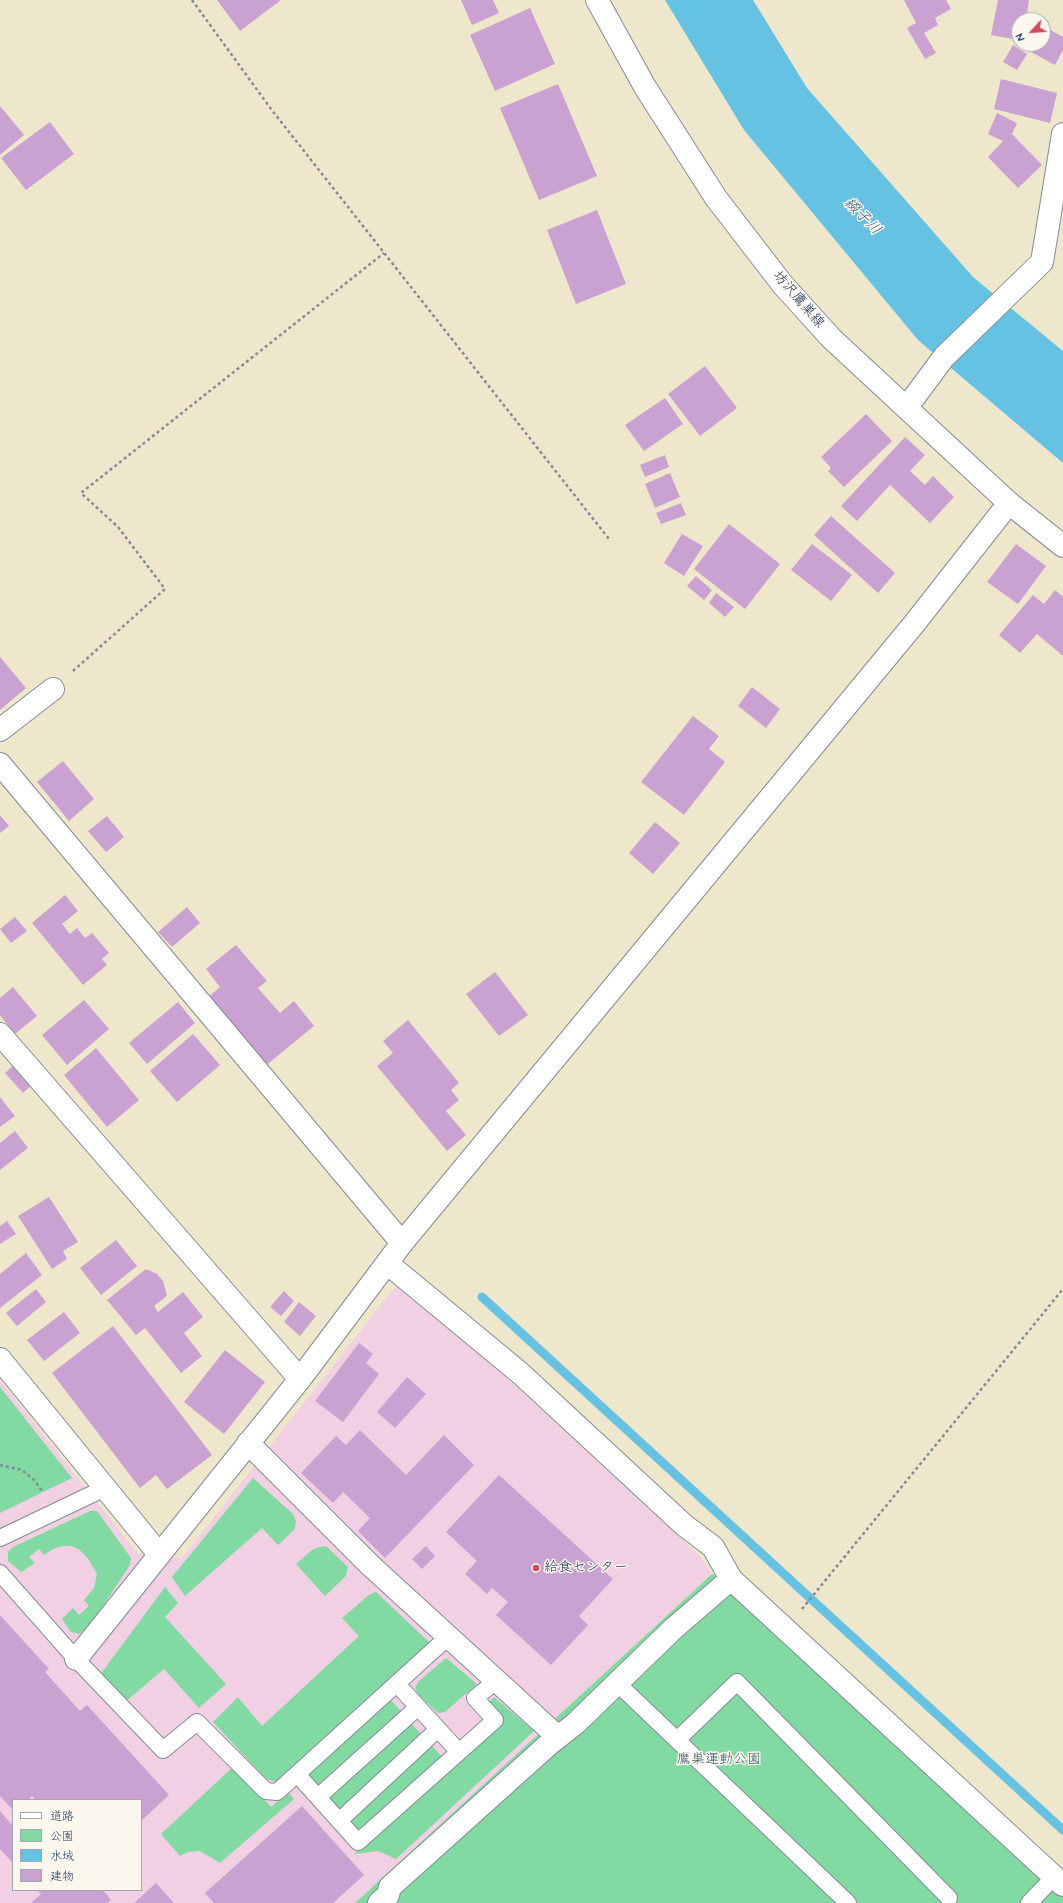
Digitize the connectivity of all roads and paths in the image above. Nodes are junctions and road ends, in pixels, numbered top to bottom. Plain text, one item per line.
1 (192, 0) edge
2 (597, 0) edge
3 (1063, 134) edge
4 (384, 253) junction
5 (906, 407) junction
6 (1009, 503) junction
7 (609, 539) dead end
8 (1063, 546) edge
9 (53, 689) joint
10 (0, 730) edge
11 (0, 764) edge
12 (0, 1034) edge
13 (402, 1243) junction
14 (387, 1263) junction
15 (1063, 1289) edge
16 (0, 1359) edge
17 (300, 1379) junction
18 (248, 1444) junction
19 (0, 1465) edge
20 (105, 1488) junction
21 (57, 1511) junction
22 (0, 1538) edge
23 (159, 1554) junction
24 (0, 1573) edge
25 (731, 1579) junction
26 (781, 1625) junction
27 (448, 1637) junction
28 (76, 1659) junction
29 (496, 1681) junction
30 (617, 1683) junction
31 (397, 1684) junction
32 (418, 1707) junction
33 (438, 1729) junction
34 (558, 1737) junction
35 (678, 1740) junction
36 (459, 1752) junction
37 (297, 1774) junction
38 (318, 1798) junction
39 (339, 1821) junction
40 (1059, 1881) edge
41 (948, 1898) dead end
42 (379, 1903) edge
43 (848, 1903) edge
44 (1029, 1903) edge

1 - 4 path
2 - 5 street, 坊沢鷹巣線
3 - 5 street
4 - 7 path
4 - 9 path
5 - 6 street, 坊沢鷹巣線
6 - 8 street, 坊沢鷹巣線
6 - 13 street
9 - 10 street
11 - 13 street
12 - 17 street
13 - 14 street
14 - 17 street
14 - 25 street
15 - 26 path
16 - 20 street
17 - 18 street
18 - 23 street
18 - 27 street
19 - 21 path
20 - 21 lane
20 - 23 street
21 - 22 lane
23 - 28 street
24 - 28 lane
25 - 26 street
25 - 30 street
26 - 40 street
27 - 29 street
27 - 31 lane
28 - 37 lane
29 - 34 street
29 - 36 lane
30 - 34 street
30 - 35 lane
31 - 32 lane
31 - 37 lane
32 - 33 lane
32 - 38 lane
33 - 36 lane
33 - 39 lane
34 - 42 street
35 - 41 lane
35 - 43 lane
36 - 39 lane
37 - 38 lane
38 - 39 lane
40 - 44 lane

